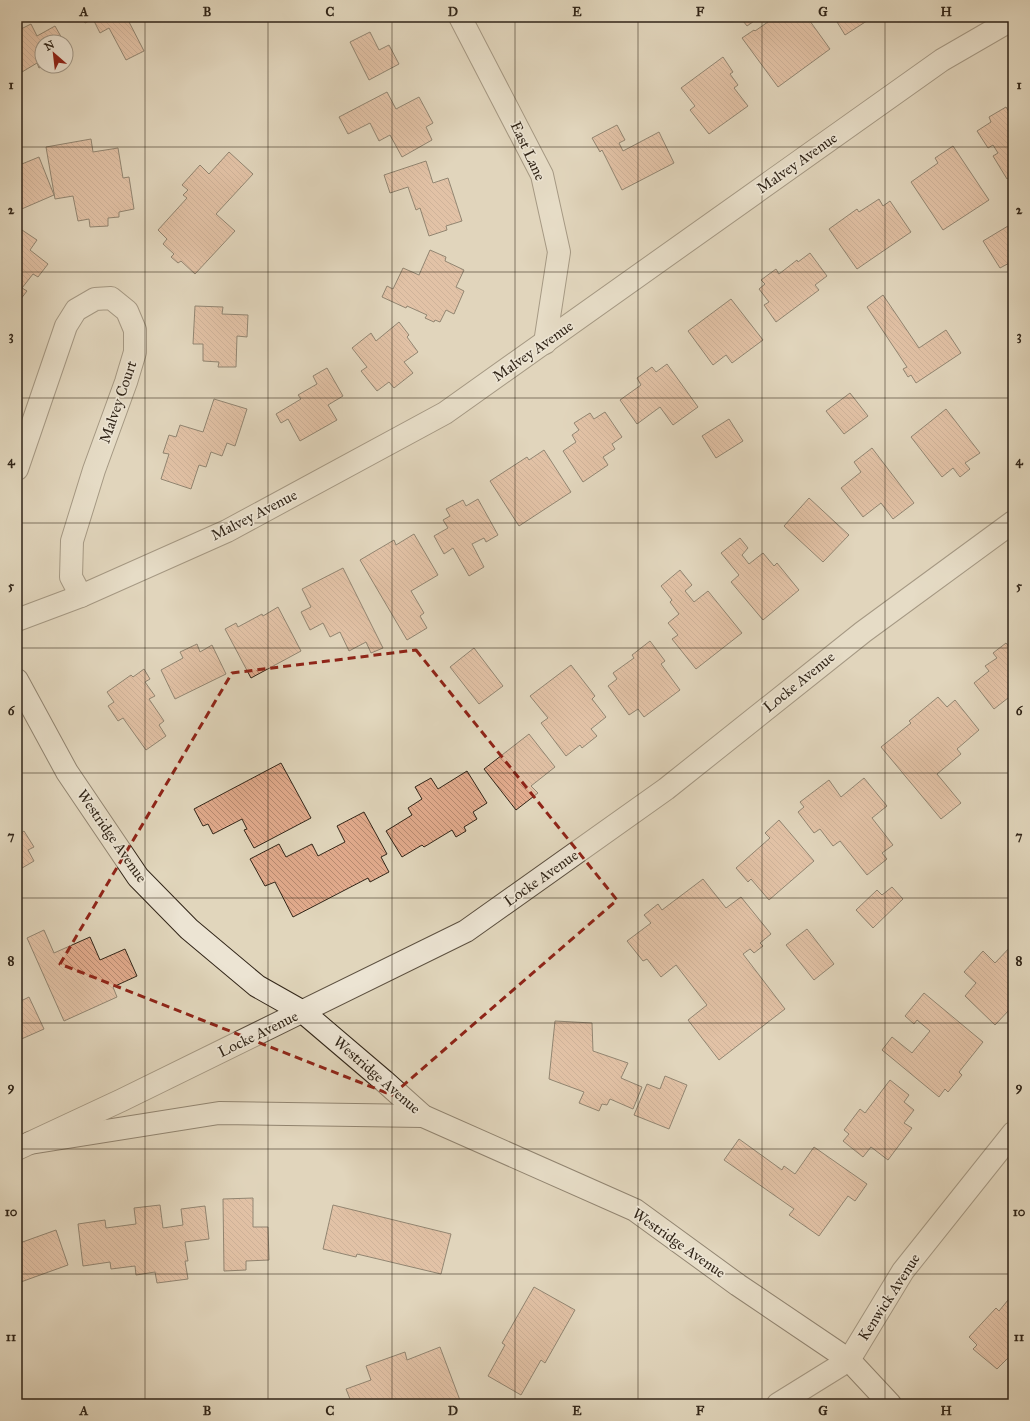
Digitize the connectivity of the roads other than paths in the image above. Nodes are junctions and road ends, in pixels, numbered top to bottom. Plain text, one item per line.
1 (460, 17) edge
2 (1013, 19) edge
3 (545, 343) junction
4 (17, 469) edge
5 (1013, 522) edge
6 (81, 596) junction
7 (17, 620) edge
8 (17, 680) edge
9 (303, 1012) junction
10 (423, 1116) junction
11 (1013, 1133) edge
12 (24, 1146) edge
13 (849, 1360) junction
14 (778, 1404) edge
15 (890, 1404) edge

1 - 3 street, East Lane
2 - 3 street, Malvey Avenue
3 - 6 street, Malvey Avenue
4 - 6 street, Malvey Court
5 - 9 street, Locke Avenue
6 - 7 street, Malvey Avenue
8 - 9 street, Westridge Avenue
9 - 10 street, Westridge Avenue
9 - 12 street, Locke Avenue
10 - 12 street
10 - 13 street, Westridge Avenue
11 - 13 street, Kenwick Avenue
13 - 14 street, Kenwick Avenue
13 - 15 street, Westridge Avenue

